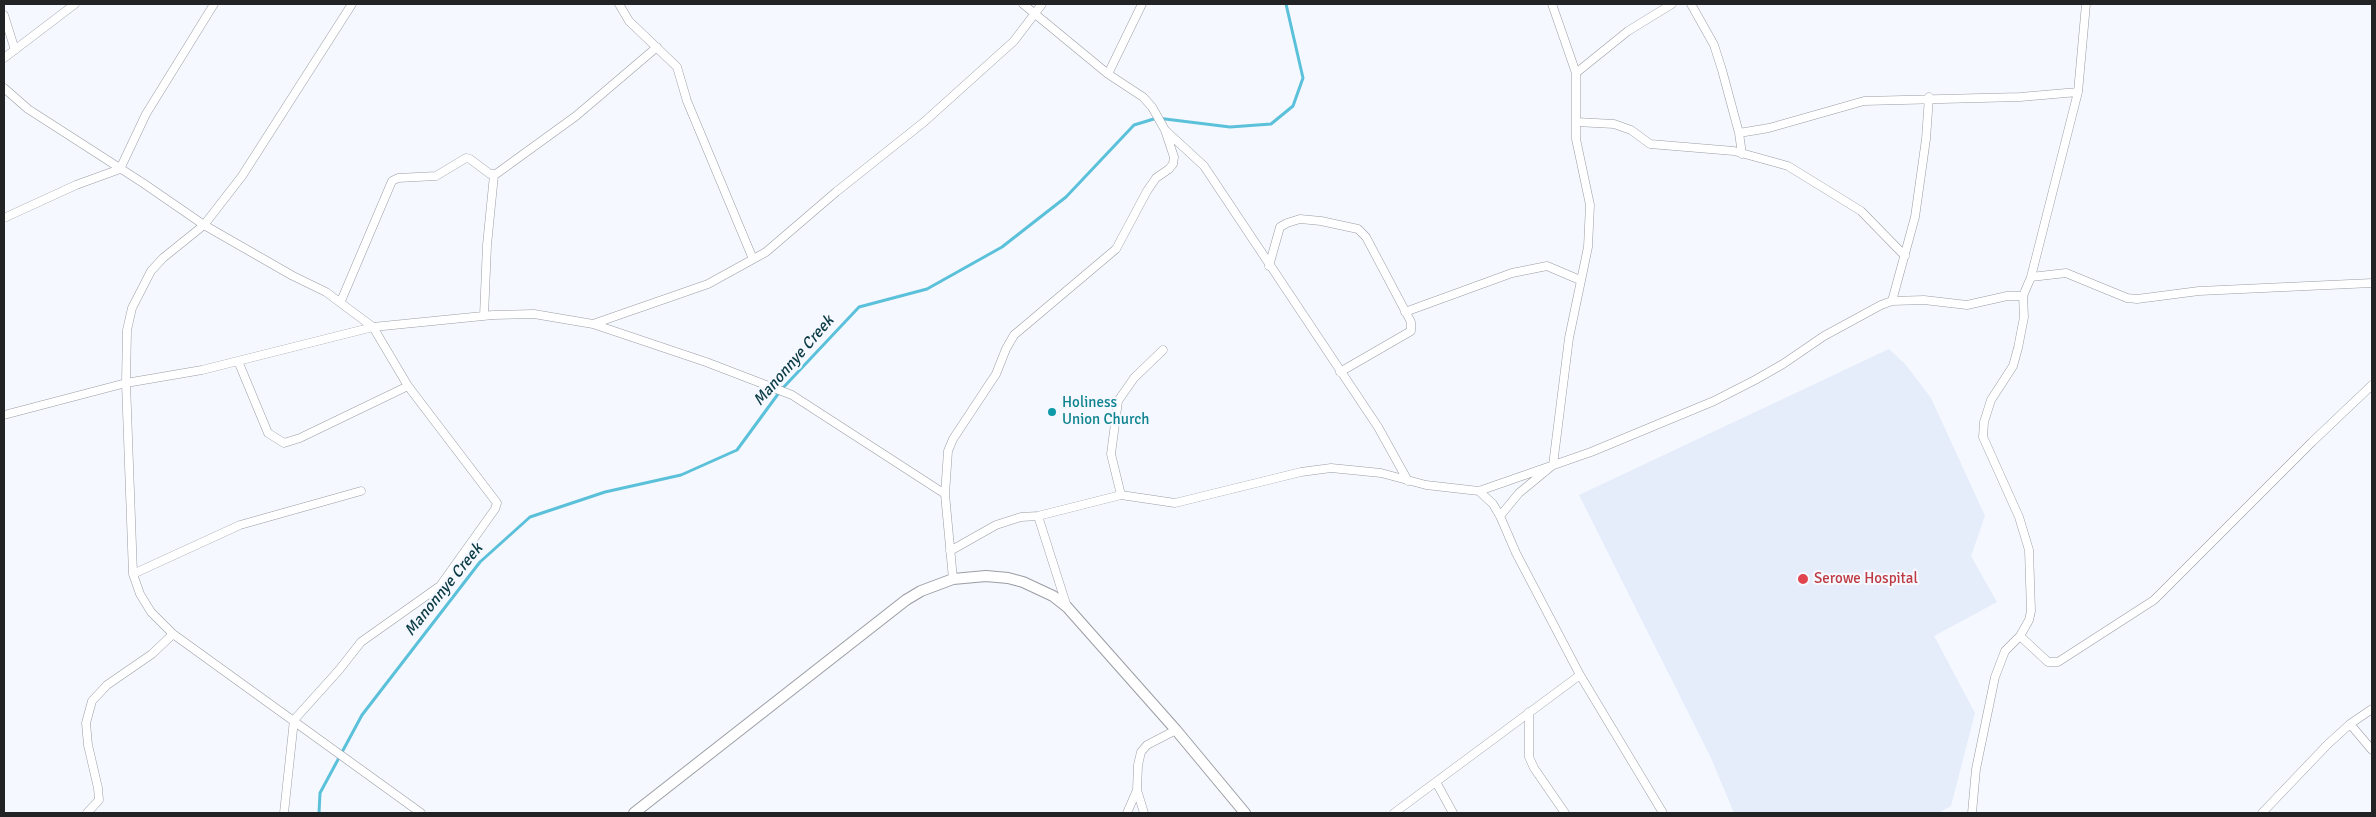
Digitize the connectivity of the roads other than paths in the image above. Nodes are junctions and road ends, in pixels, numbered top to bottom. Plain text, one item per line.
1 (75, 4) edge
2 (214, 4) edge
3 (352, 4) edge
4 (619, 4) edge
5 (1023, 4) edge
6 (1042, 4) edge
7 (1142, 4) edge
8 (1552, 4) edge
9 (1672, 4) edge
10 (1691, 4) edge
11 (2086, 4) edge
12 (1036, 13) junction
13 (4, 15) edge
14 (657, 47) junction
15 (15, 50) junction
16 (4, 58) edge
17 (1576, 73) junction
18 (1108, 74) junction
19 (4, 88) edge
20 (2078, 92) junction
21 (1928, 97) junction
22 (1576, 122) junction
23 (1165, 130) junction
24 (1739, 133) junction
25 (1742, 154) junction
26 (120, 169) junction
27 (494, 175) junction
28 (4, 218) edge
29 (204, 225) junction
30 (1906, 256) junction
31 (753, 259) junction
32 (1269, 266) junction
33 (2031, 277) junction
34 (1580, 280) junction
35 (2372, 283) edge
36 (2023, 296) junction
37 (341, 301) junction
38 (1892, 302) junction
39 (1405, 312) junction
40 (484, 316) junction
41 (593, 324) junction
42 (372, 327) junction
43 (1163, 350) dead end
44 (238, 361) junction
45 (1340, 372) junction
46 (126, 383) junction
47 (2372, 385) edge
48 (408, 386) junction
49 (4, 415) edge
50 (1553, 466) junction
51 (1408, 481) junction
52 (361, 490) dead end
53 (1479, 491) junction
54 (946, 494) junction
55 (1121, 495) junction
56 (1038, 516) junction
57 (1500, 516) junction
58 (950, 551) junction
59 (133, 574) junction
60 (953, 578) junction
61 (1067, 607) junction
62 (173, 634) junction
63 (2020, 636) junction
64 (1580, 675) junction
65 (2372, 709) edge
66 (1529, 712) junction
67 (294, 720) junction
68 (2350, 724) junction
69 (1176, 730) junction
70 (2372, 750) edge
71 (1436, 782) junction
72 (1137, 790) junction
73 (87, 813) edge
74 (284, 813) edge
75 (421, 813) edge
76 (634, 813) edge
77 (1127, 813) edge
78 (1144, 813) edge
79 (1244, 813) edge
80 (1394, 813) edge
81 (1453, 813) edge
82 (1565, 813) edge
83 (1663, 813) edge
84 (1972, 813) edge
85 (2262, 813) edge

1 - 15 street
2 - 26 street
3 - 29 street
4 - 14 street
5 - 12 street
6 - 12 street
7 - 18 street
8 - 17 street
9 - 17 street
10 - 24 street
11 - 20 street
12 - 18 street
12 - 31 street
13 - 15 street
14 - 27 street
14 - 31 street
15 - 16 street
17 - 22 street
18 - 23 street
19 - 26 street
20 - 21 street
20 - 33 street
21 - 24 street
21 - 30 street
22 - 25 street
22 - 34 street
23 - 32 street
23 - 54 street
24 - 25 street
25 - 30 street
26 - 28 street
26 - 29 street
27 - 37 street
27 - 40 street
29 - 37 street
29 - 46 street
30 - 38 street
31 - 41 street
32 - 39 street
32 - 45 street
33 - 35 street
33 - 36 street
34 - 39 street
34 - 50 street
36 - 38 street
36 - 63 street
37 - 42 street
38 - 50 street
39 - 45 street
40 - 41 street
40 - 42 street
41 - 54 street
42 - 44 street
42 - 48 street
43 - 55 street
44 - 46 street
44 - 48 street
45 - 51 street
46 - 49 street
46 - 59 street
47 - 63 street
48 - 67 street
50 - 53 street
50 - 57 street
51 - 53 street
51 - 55 street
52 - 59 street
53 - 57 street
54 - 58 street
55 - 56 street
56 - 58 street
56 - 61 street
57 - 64 street
58 - 60 street
59 - 62 street
60 - 61 street
60 - 76 street
61 - 69 street
62 - 67 street
62 - 73 street
63 - 84 street
64 - 66 street
64 - 83 street
65 - 68 street
66 - 71 street
66 - 82 street
67 - 74 street
67 - 75 street
68 - 70 street
68 - 85 street
69 - 72 street
69 - 79 street
71 - 80 street
71 - 81 street
72 - 77 street
72 - 78 street

